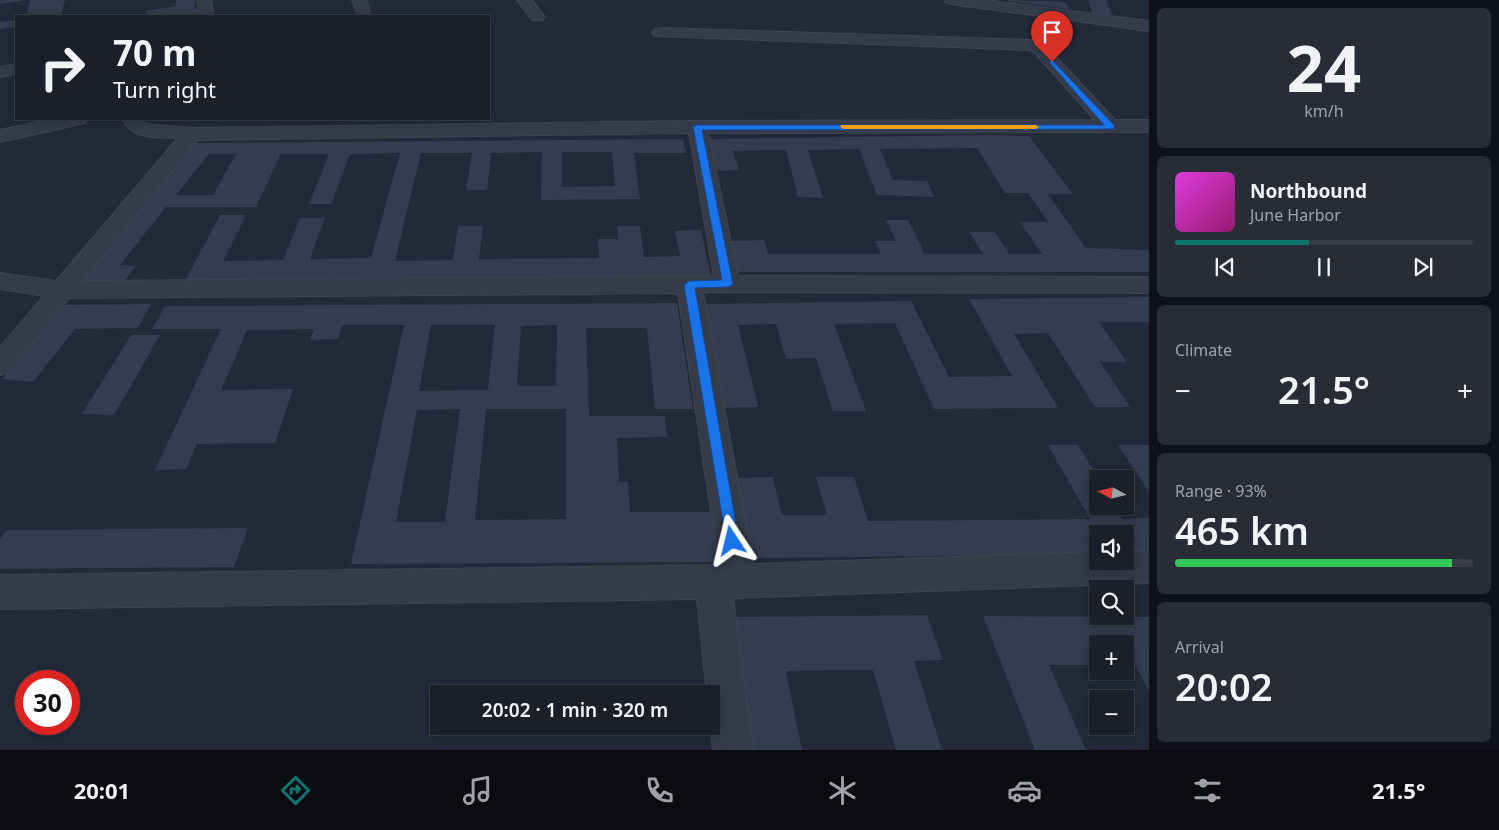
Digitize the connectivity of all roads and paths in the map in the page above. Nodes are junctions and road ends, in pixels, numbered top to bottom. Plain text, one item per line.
1 (204, 0) edge
2 (358, 0) edge
3 (524, 0) edge
4 (951, 0) edge
5 (1074, 0) edge
6 (207, 15) edge
7 (365, 15) edge
8 (1081, 17) junction
9 (537, 18) dead end
10 (1149, 26) edge
11 (660, 33) dead end
12 (15, 69) edge
13 (0, 72) edge
14 (73, 120) edge
15 (132, 120) edge
16 (387, 125) edge
17 (1149, 126) edge
18 (697, 127) junction
19 (1111, 127) junction
20 (192, 134) junction
21 (0, 136) edge
22 (0, 282) edge
23 (728, 284) junction
24 (689, 285) junction
25 (1149, 285) edge
26 (63, 290) junction
27 (0, 365) edge
28 (1149, 567) edge
29 (726, 581) junction
30 (0, 592) edge
31 (733, 750) edge

1 - 6 street
2 - 7 street
3 - 9 street
4 - 8 street
5 - 8 street
8 - 10 street
11 - 19 street
12 - 13 street
14 - 21 street
15 - 20 street
16 - 18 street
16 - 20 street
17 - 19 street
18 - 19 street
18 - 23 street
20 - 26 street
22 - 26 street
23 - 24 street
23 - 25 street
24 - 26 street
24 - 29 street
26 - 27 street
28 - 29 street
29 - 30 street
29 - 31 street

